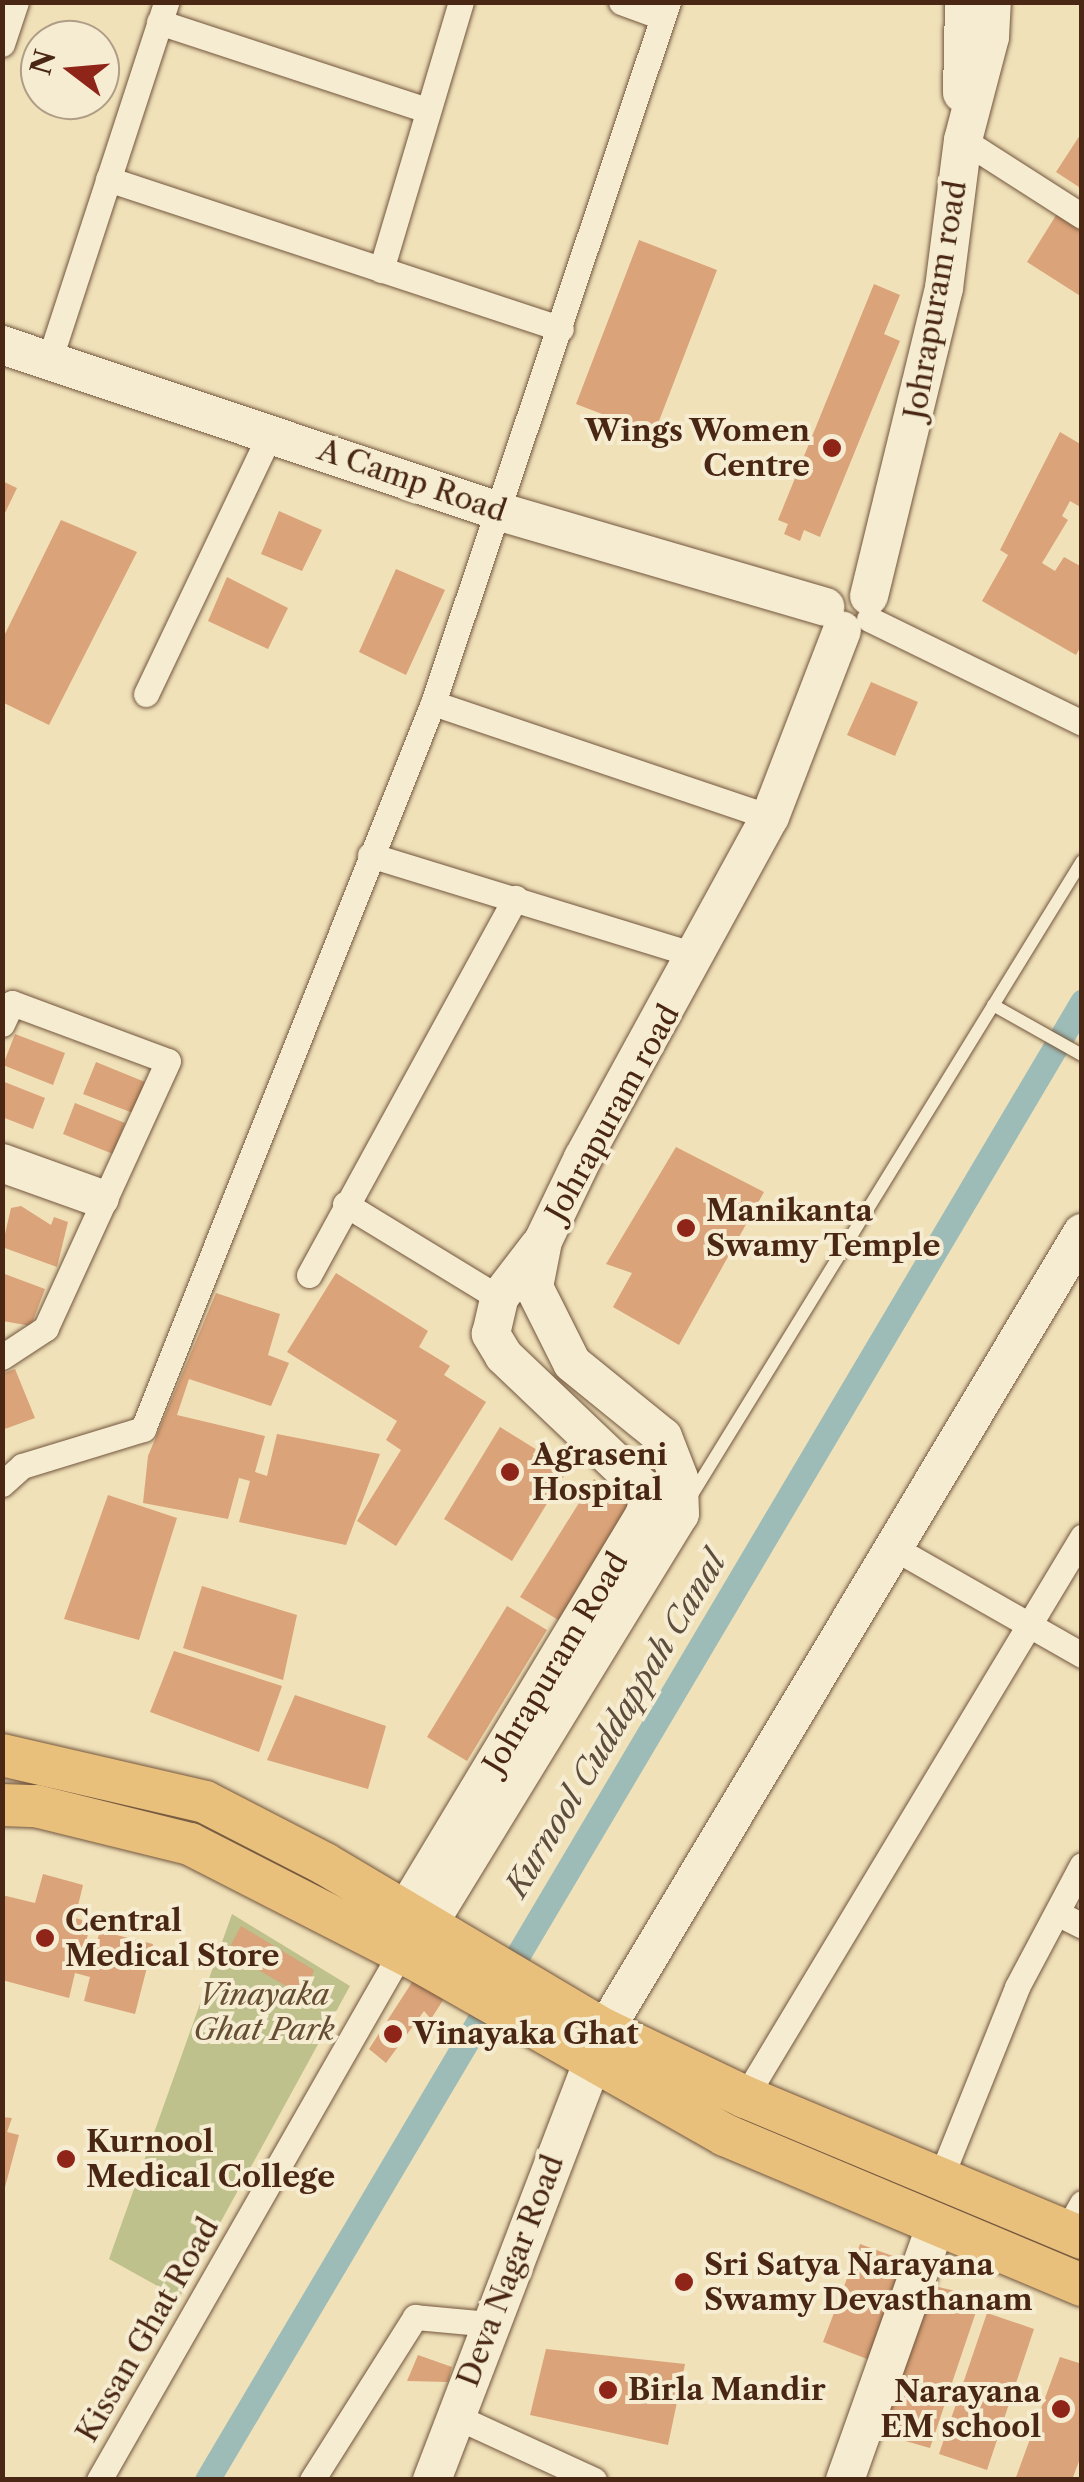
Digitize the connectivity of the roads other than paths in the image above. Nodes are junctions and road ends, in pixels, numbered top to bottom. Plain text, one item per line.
1 (16, 2) edge
2 (461, 2) edge
3 (621, 2) edge
4 (964, 2) edge
5 (992, 2) edge
6 (665, 10) edge
7 (163, 12) edge
8 (2, 44) edge
9 (426, 110) junction
10 (963, 140) junction
11 (108, 180) junction
12 (1082, 216) edge
13 (381, 270) junction
14 (561, 330) junction
15 (2, 345) edge
16 (48, 361) junction
17 (270, 434) junction
18 (501, 512) junction
19 (851, 613) junction
20 (146, 694) dead end
21 (433, 703) junction
22 (1082, 724) edge
23 (770, 818) junction
24 (370, 855) junction
25 (1082, 861) edge
26 (514, 898) junction
27 (699, 956) junction
28 (993, 1005) junction
29 (2, 1024) edge
30 (1082, 1056) edge
31 (2, 1163) edge
32 (100, 1198) junction
33 (345, 1204) junction
34 (1082, 1233) edge
35 (309, 1275) dead end
36 (517, 1293) junction
37 (2, 1357) edge
38 (2, 1484) edge
39 (680, 1514) junction
40 (1082, 1537) edge
41 (896, 1549) junction
42 (1030, 1624) junction
43 (1082, 1655) edge
44 (2, 1756) edge
45 (2, 1805) edge
46 (1082, 1865) edge
47 (1056, 1912) junction
48 (1082, 1926) edge
49 (422, 1937) junction
50 (598, 2047) junction
51 (745, 2098) junction
52 (940, 2179) junction
53 (936, 2224) junction
54 (1076, 2224) edge
55 (1082, 2285) edge
56 (490, 2324) junction
57 (455, 2416) junction
58 (846, 2479) edge
59 (99, 2480) edge
60 (312, 2480) edge
61 (432, 2480) edge
62 (594, 2480) edge

1 - 8 street
2 - 9 street
3 - 6 street
4 - 10 street, Johrapuram Road
5 - 10 street, Johrapuram road
6 - 14 street
7 - 9 street
7 - 11 street
9 - 13 street
10 - 12 street
10 - 19 street, Johrapuram road
11 - 13 street
11 - 16 street
13 - 14 street
14 - 18 street
15 - 16 street, A Camp Road
16 - 17 street, A Camp Road
17 - 18 street, A Camp Road
17 - 20 street
18 - 19 street, A Camp Road
18 - 21 street
19 - 22 street
19 - 23 street, Johrapuram road
21 - 23 street
21 - 24 street
23 - 27 street, Johrapuram road
24 - 26 street
24 - 38 street
25 - 28 lane
26 - 27 street
26 - 33 street
27 - 36 street, Johrapuram road
28 - 30 lane
28 - 39 lane
29 - 32 street
31 - 32 street
32 - 37 street
33 - 35 street
33 - 36 street
34 - 41 street, Deva Nagar Road
36 - 39 street
36 - 49 street, Johrapuram Road
39 - 49 street, Johrapuram road
40 - 42 street
41 - 42 street
41 - 50 street, Deva Nagar Road
42 - 43 street
42 - 51 street
44 - 49 main road
45 - 49 main road
46 - 47 street
47 - 48 street
47 - 52 street
49 - 50 main road
49 - 59 street, Kissan Ghat Road
50 - 51 main road
50 - 53 main road
50 - 56 street, Deva Nagar Road
51 - 52 main road
52 - 54 main road
53 - 55 main road
53 - 58 street
56 - 57 street, Deva Nagar Road
56 - 60 street
57 - 61 street, Deva Nagar Road
57 - 62 street

